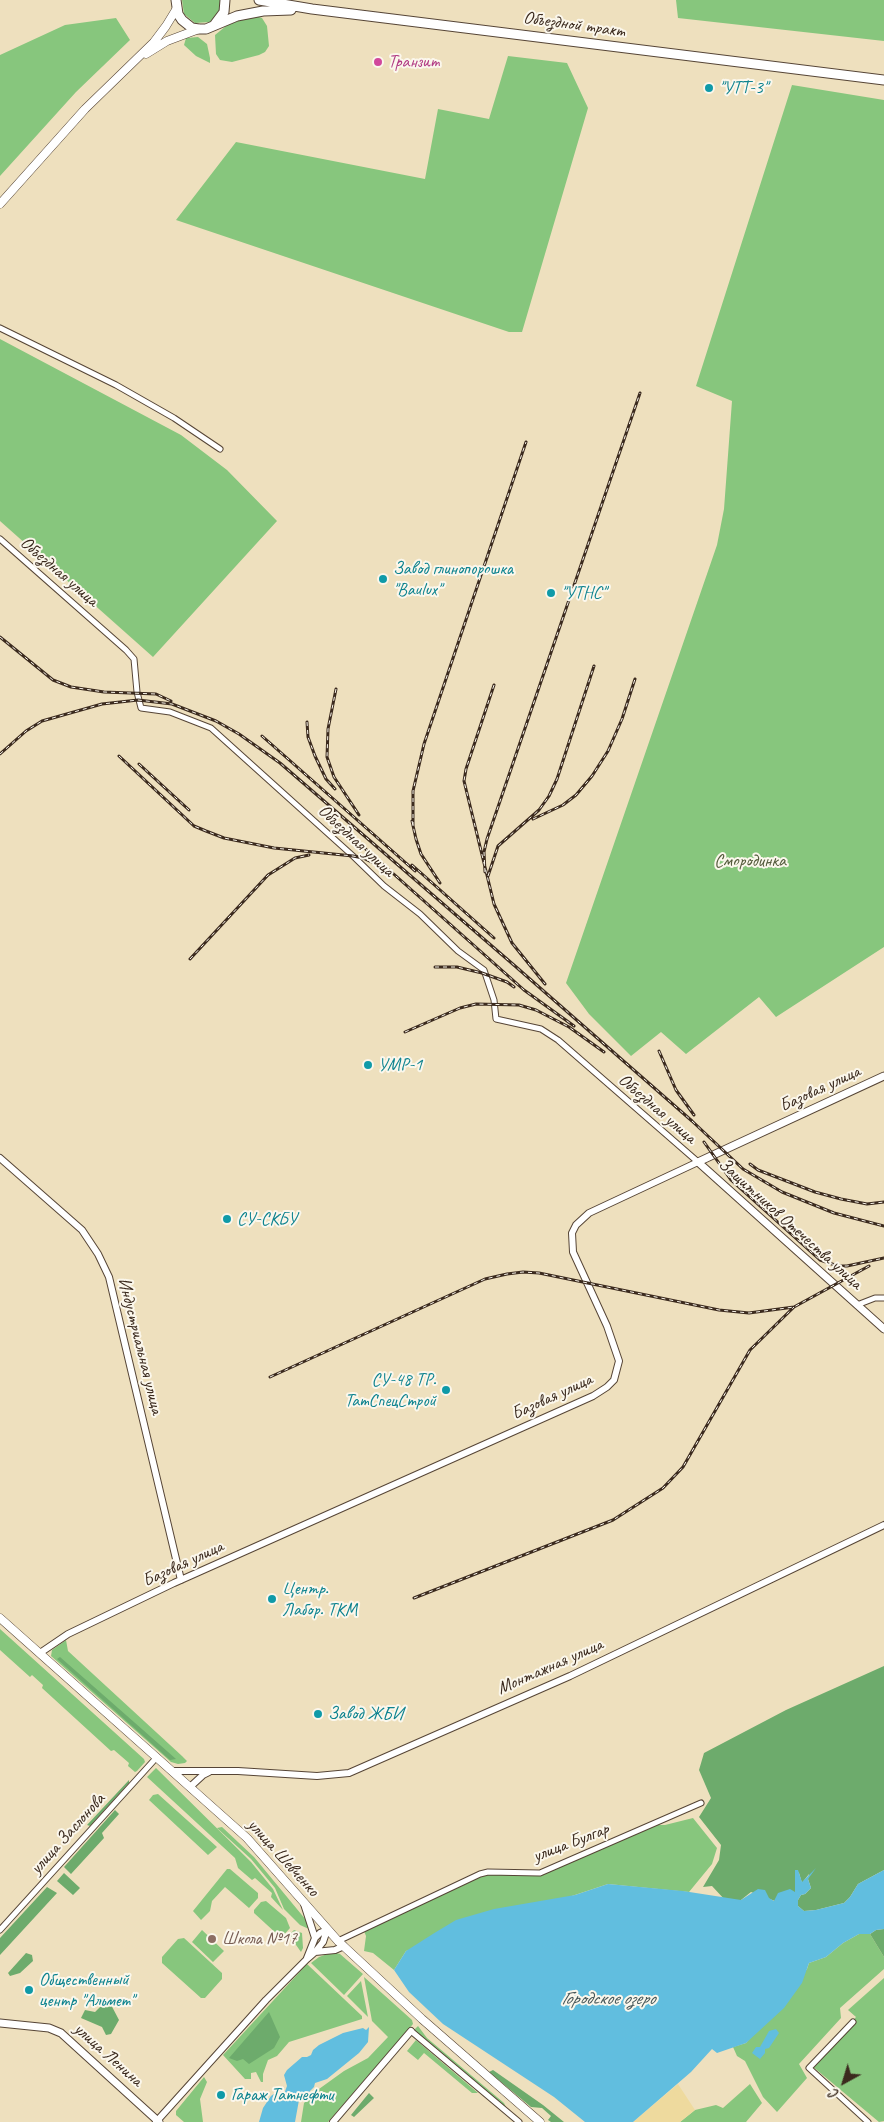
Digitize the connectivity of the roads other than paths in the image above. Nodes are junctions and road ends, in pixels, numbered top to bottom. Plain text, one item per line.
1 (225, 0) edge
2 (259, 0) edge
3 (177, 3) edge
4 (312, 9) junction
5 (213, 26) junction
6 (199, 29) junction
7 (132, 63) junction
8 (884, 80) edge
9 (0, 204) edge
10 (0, 328) edge
11 (220, 449) dead end
12 (0, 539) edge
13 (884, 1076) edge
14 (0, 1158) edge
15 (698, 1162) junction
16 (884, 1298) edge
17 (857, 1305) junction
18 (884, 1329) edge
19 (884, 1525) edge
20 (181, 1580) junction
21 (0, 1618) edge
22 (40, 1653) junction
23 (157, 1757) junction
24 (172, 1770) junction
25 (213, 1770) junction
26 (190, 1787) junction
27 (701, 1803) dead end
28 (304, 1903) junction
29 (0, 1930) edge
30 (328, 1930) junction
31 (315, 1938) junction
32 (341, 1944) junction
33 (315, 1952) junction
34 (307, 1959) junction
35 (853, 2022) dead end
36 (0, 2023) edge
37 (411, 2031) joint
38 (157, 2122) edge
39 (333, 2122) edge
40 (519, 2122) edge
41 (540, 2122) edge
42 (868, 2122) edge

1 - 5 highway
2 - 4 highway, Объездной тракт
3 - 6 highway
3 - 7 main road
4 - 5 highway
4 - 8 highway, Объездной тракт
5 - 6 highway
6 - 7 main road
7 - 9 main road
10 - 11 street
12 - 15 street, Объездная улица
13 - 15 main road, Базовая улица
14 - 20 street, Индустриальная улица
15 - 17 main road, Защитников Отечества улица
15 - 20 street, Базовая улица
16 - 17 street
17 - 18 main road, Защитников Отечества улица
19 - 25 street, Монтажная улица
20 - 22 street, Базовая улица
21 - 22 main road, улица Шевченко
22 - 23 main road, улица Шевченко
23 - 24 main road, улица Шевченко
23 - 29 street, улица Заслонова
24 - 25 street, Монтажная улица
24 - 26 main road, улица Шевченко
25 - 26 street
26 - 28 main road, улица Шевченко
27 - 32 street, улица Булгар
28 - 30 main road, улица Шевченко
28 - 31 street
30 - 31 street
30 - 32 main road, улица Шевченко
30 - 33 street
31 - 34 street
32 - 33 street
32 - 41 main road, улица Шевченко
33 - 34 street
34 - 38 street
35 - 42 street
36 - 38 main road, улица Ленина
37 - 39 street
37 - 40 street

